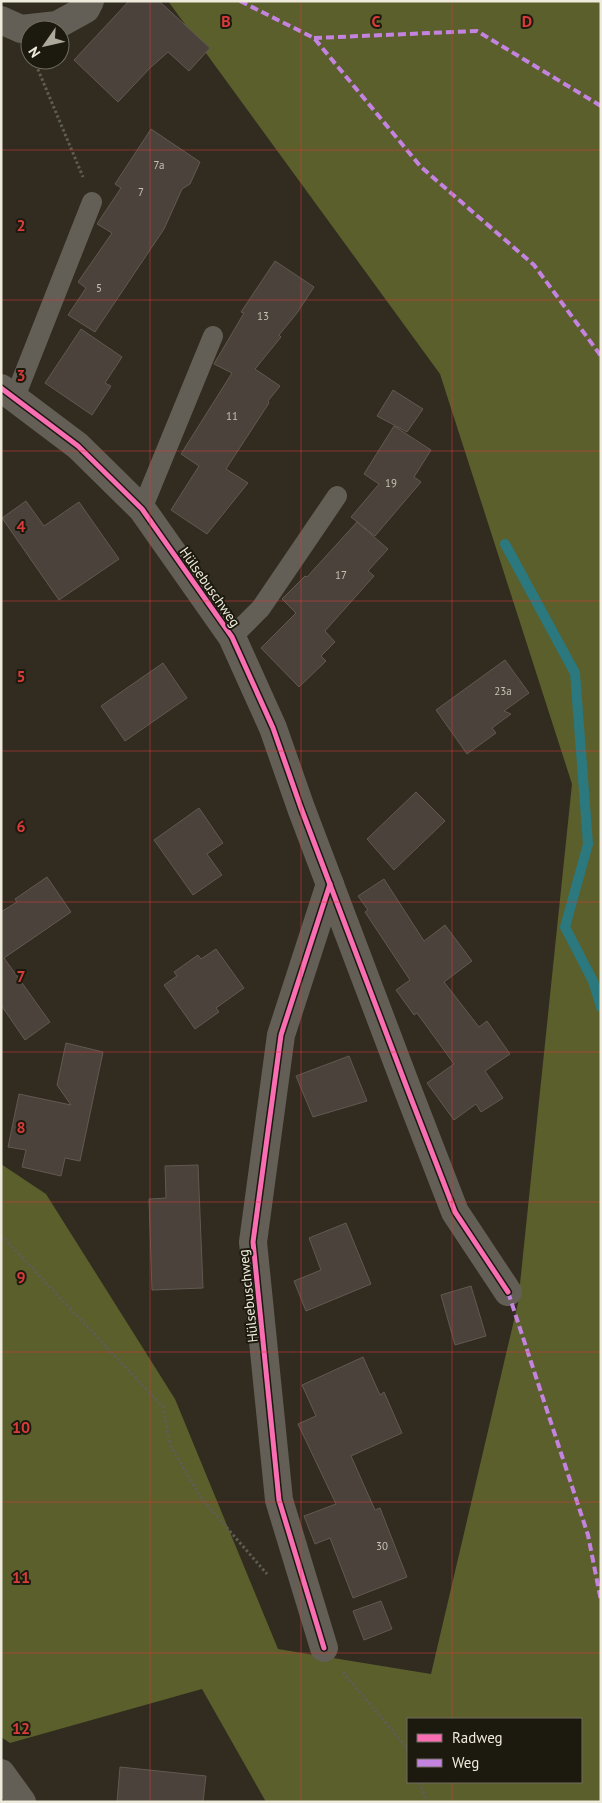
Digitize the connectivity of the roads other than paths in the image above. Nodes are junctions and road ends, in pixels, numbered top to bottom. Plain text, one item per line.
1 (90, 1) edge
2 (1, 20) edge
3 (92, 202) road end
4 (213, 336) dead end
5 (8, 393) edge
6 (337, 496) dead end
7 (142, 509) junction
8 (232, 637) junction
9 (330, 884) junction
10 (508, 1292) dead end
11 (324, 1648) road end
12 (1, 1773) edge
13 (22, 1802) edge

1 - 2 street
3 - 5 lane, Hülsebuschweg
4 - 7 lane
5 - 7 street, Hülsebuschweg
6 - 8 lane, Hülsebuschweg
7 - 8 street, Hülsebuschweg
8 - 9 street, Hülsebuschweg
9 - 10 street, Hülsebuschweg
9 - 11 street, Hülsebuschweg
12 - 13 street

